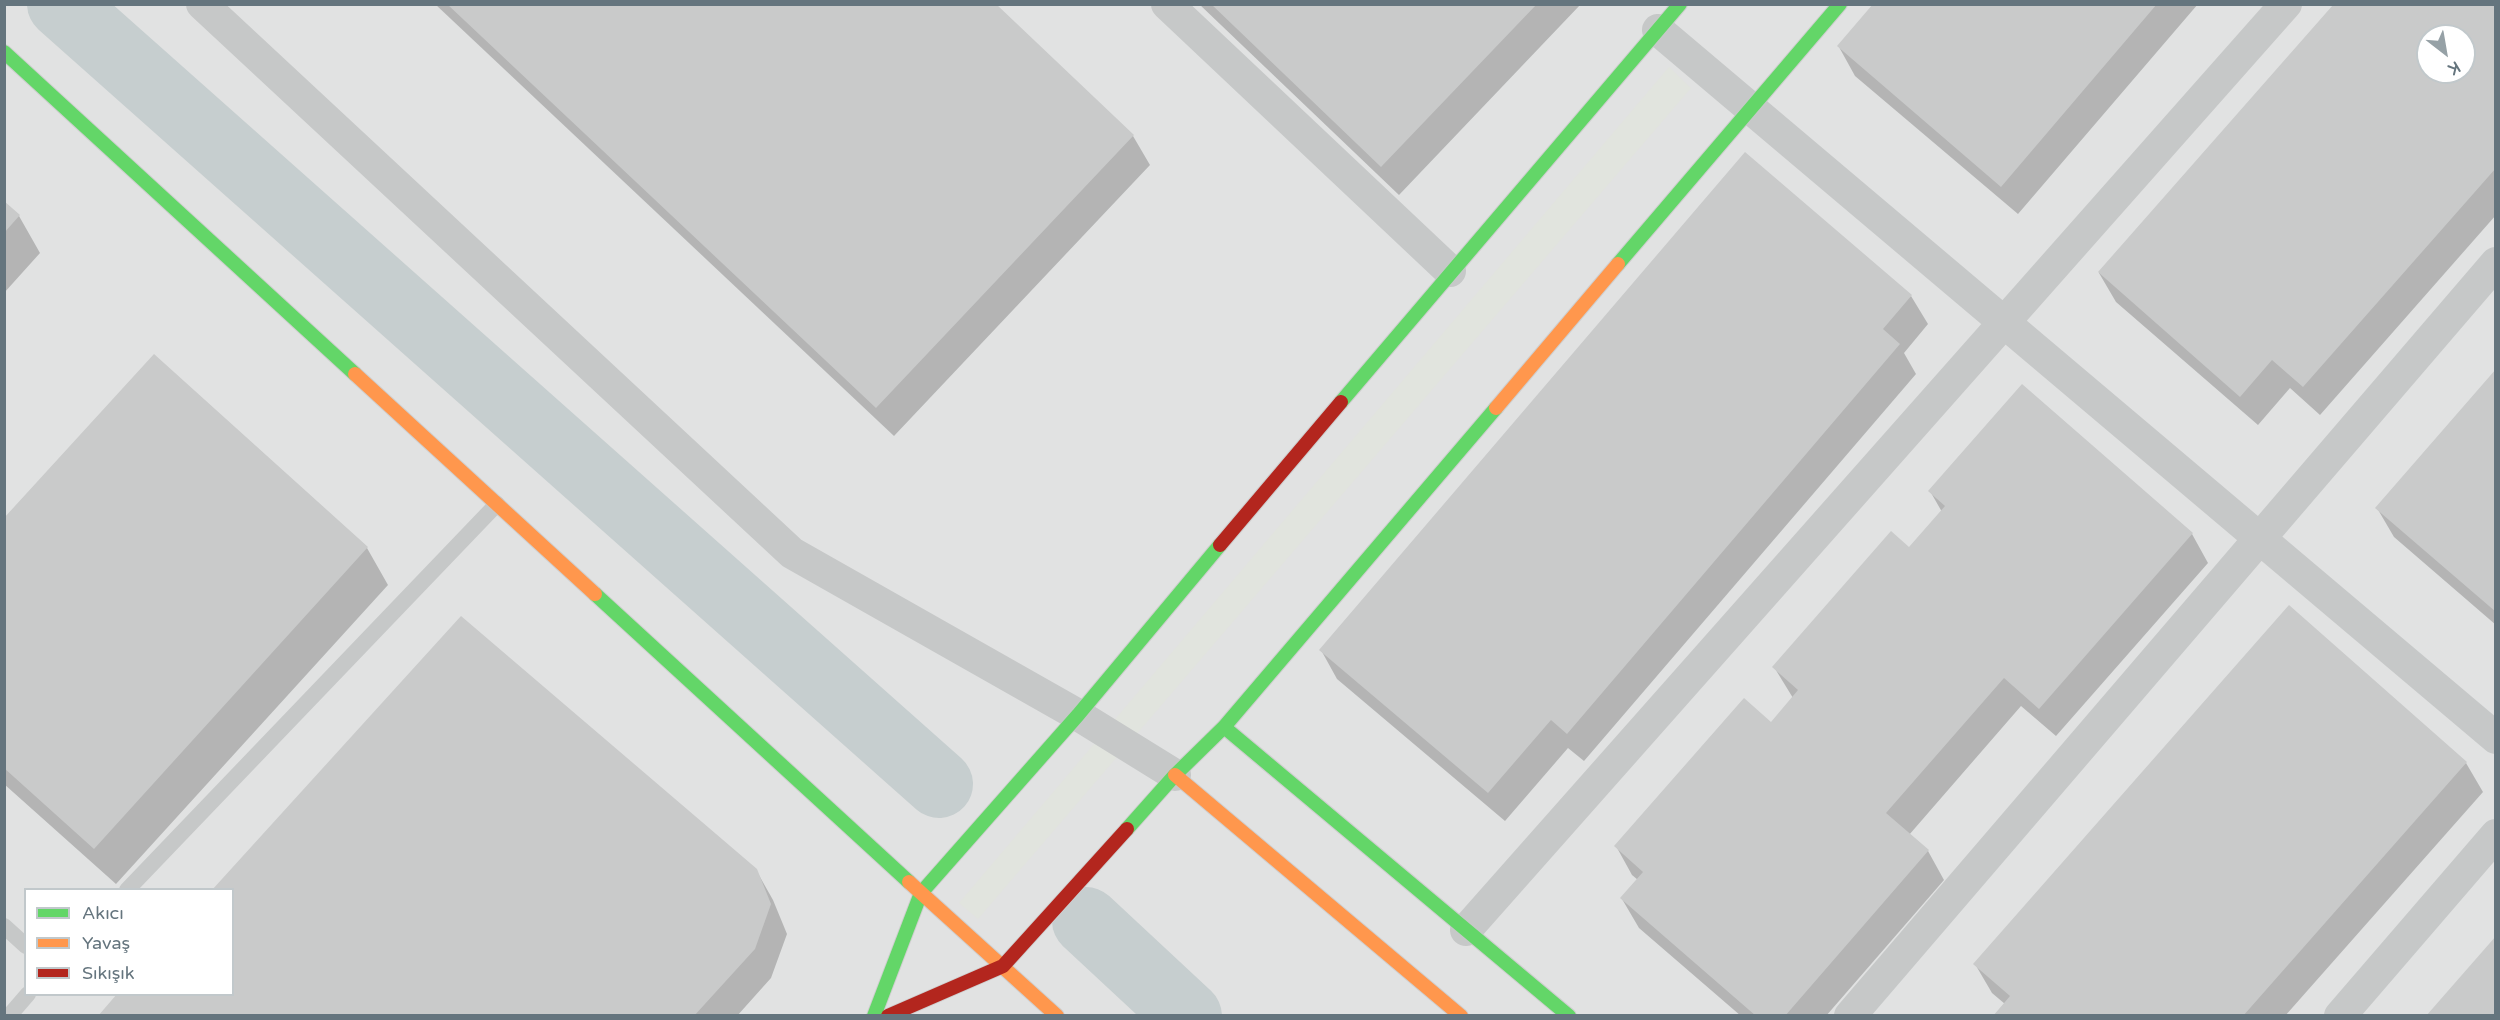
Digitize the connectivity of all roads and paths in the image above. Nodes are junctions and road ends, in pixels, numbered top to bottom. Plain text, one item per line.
1 (202, 4) edge
2 (1167, 4) edge
3 (1680, 4) edge
4 (1840, 4) edge
5 (2286, 4) edge
6 (1659, 30) junction
7 (4, 52) edge
8 (1752, 108) junction
9 (2496, 263) edge
10 (1450, 272) junction
11 (2004, 322) junction
12 (497, 504) junction
13 (2259, 538) junction
14 (1078, 714) junction
15 (1224, 727) junction
16 (2496, 738) edge
17 (1175, 775) junction
18 (2496, 836) edge
19 (129, 888) edge
20 (921, 893) junction
21 (4, 926) edge
22 (1466, 930) junction
23 (24, 944) edge
24 (1003, 966) junction
25 (26, 996) edge
26 (9, 1016) edge
27 (874, 1016) edge
28 (888, 1016) edge
29 (1057, 1016) edge
30 (1461, 1016) edge
31 (1569, 1016) edge
32 (1850, 1016) edge
33 (2340, 1016) edge

1 - 14 street
2 - 10 street
3 - 6 main road
4 - 8 main road
5 - 11 street
6 - 8 street
6 - 10 main road
7 - 12 main road
8 - 11 street
8 - 15 main road
9 - 13 street
10 - 14 main road
11 - 13 street
11 - 22 street
12 - 19 lane
12 - 20 main road
13 - 16 street
13 - 32 street
14 - 17 street
14 - 20 main road
15 - 17 main road
15 - 22 main road
17 - 24 main road
17 - 30 main road
18 - 33 street
20 - 24 main road
20 - 27 main road
21 - 23 lane
22 - 31 main road
24 - 28 main road
24 - 29 main road
25 - 26 lane

